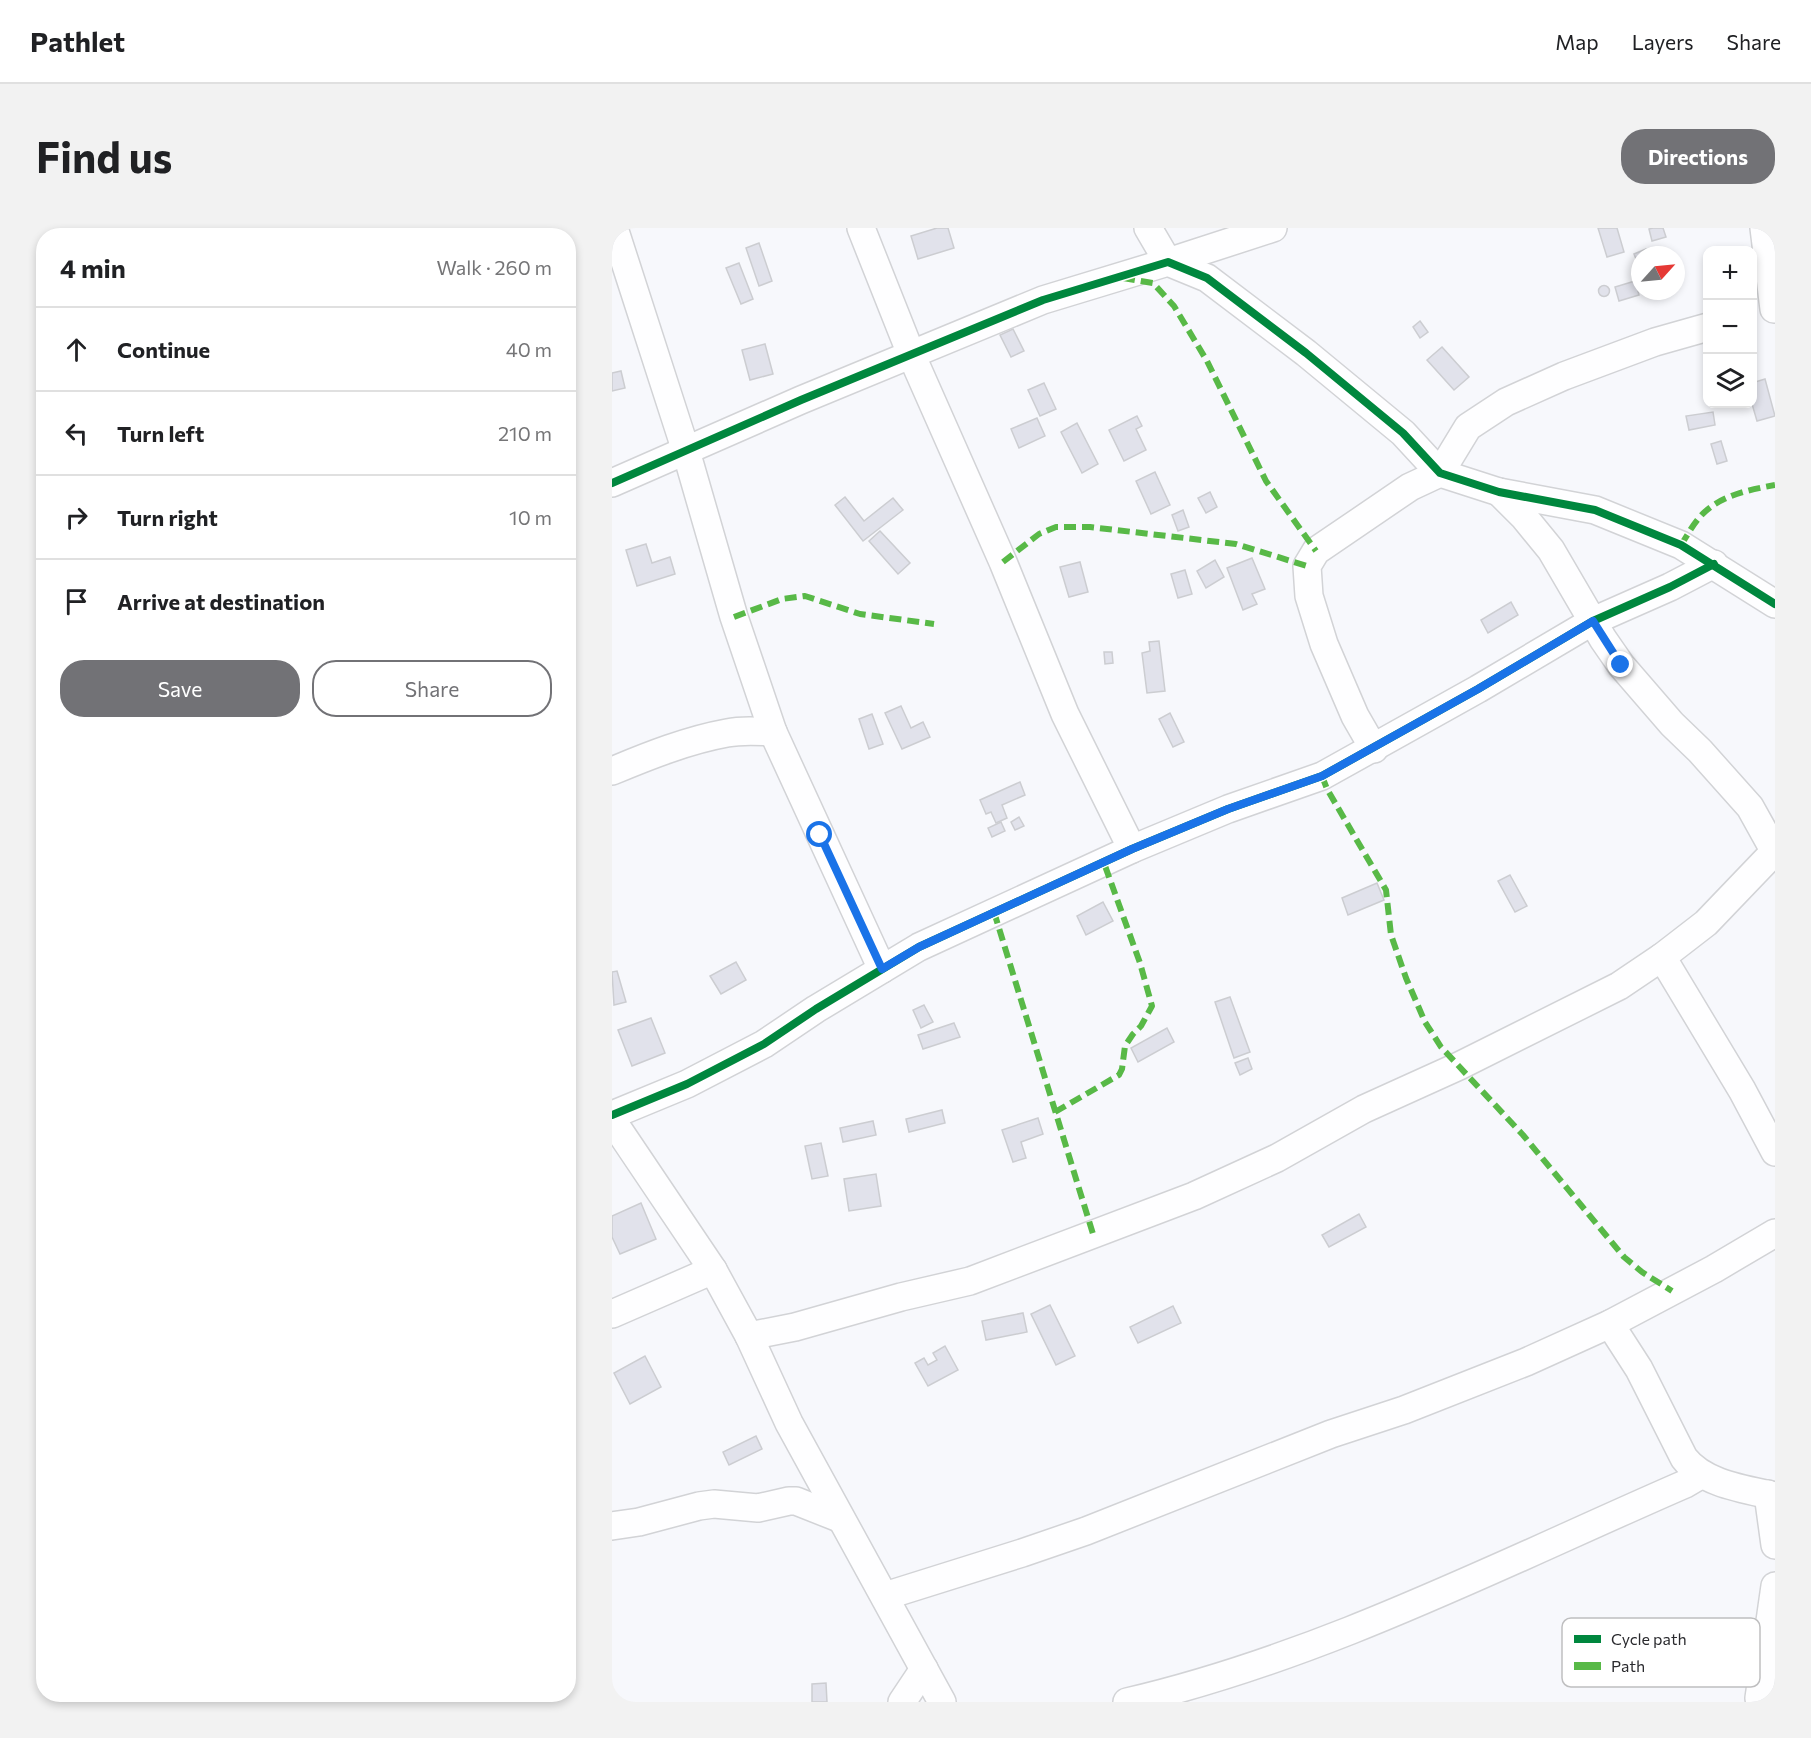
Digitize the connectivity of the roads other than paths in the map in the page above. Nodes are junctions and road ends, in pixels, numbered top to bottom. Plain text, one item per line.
1 (614, 228) edge
2 (861, 228) edge
3 (1148, 228) edge
4 (1273, 228) edge
5 (1764, 228) edge
6 (1168, 262) junction
7 (625, 303) edge
8 (1767, 311) edge
9 (1703, 328) edge
10 (911, 354) junction
11 (686, 451) junction
12 (1440, 473) junction
13 (612, 483) edge
14 (1498, 492) junction
15 (1714, 564) junction
16 (1775, 604) edge
17 (1593, 621) junction
18 (773, 732) junction
19 (1374, 749) junction
20 (612, 771) edge
21 (1132, 849) junction
22 (1775, 851) edge
23 (1662, 957) junction
24 (882, 969) junction
25 (612, 1115) edge
26 (612, 1120) edge
27 (1775, 1152) edge
28 (1775, 1233) edge
29 (713, 1270) junction
30 (612, 1314) edge
31 (1610, 1324) junction
32 (749, 1336) junction
33 (1701, 1474) junction
34 (1772, 1495) edge
35 (839, 1518) junction
36 (612, 1526) edge
37 (1775, 1545) edge
38 (1775, 1586) edge
39 (885, 1596) junction
40 (924, 1669) junction
41 (1760, 1671) edge
42 (902, 1702) edge
43 (942, 1702) edge
44 (1127, 1702) edge

1 - 7 street
2 - 10 street
3 - 6 street
4 - 6 street
5 - 8 street
6 - 10 street
6 - 12 street
7 - 11 street
9 - 12 street
10 - 11 street
10 - 21 street
11 - 13 street
11 - 18 street
12 - 14 street
12 - 19 street
14 - 15 street
14 - 17 street
15 - 16 street
15 - 17 street
17 - 19 street
17 - 22 street
18 - 20 street
18 - 24 street
19 - 21 street
21 - 24 street
22 - 23 street
23 - 27 street
23 - 32 street
24 - 25 street
26 - 29 street
28 - 31 street
29 - 30 street
29 - 32 street
31 - 33 street
31 - 39 street
32 - 35 street
33 - 34 street
33 - 44 street
34 - 37 street
35 - 36 street
35 - 39 street
38 - 41 street
39 - 40 street
40 - 42 street
40 - 43 street

